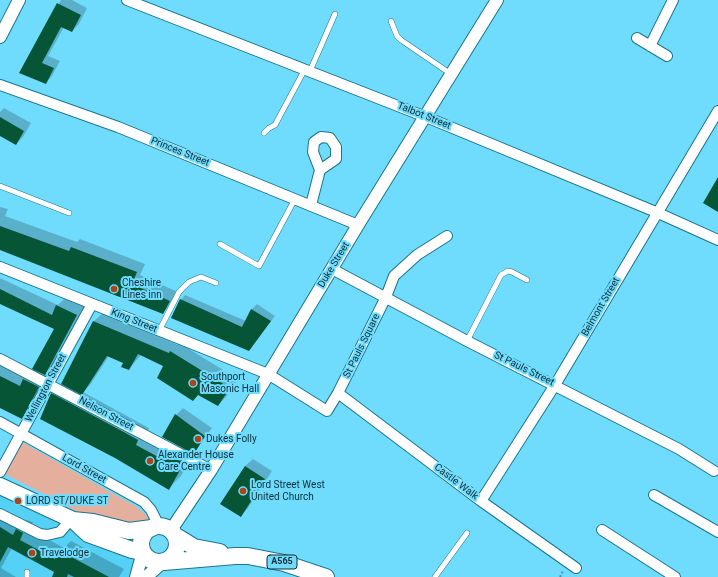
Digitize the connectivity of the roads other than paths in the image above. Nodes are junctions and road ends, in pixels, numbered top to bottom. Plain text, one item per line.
1 (19, 0) edge
2 (127, 0) edge
3 (497, 0) edge
4 (673, 0) edge
5 (335, 14) dead end
6 (391, 20) dead end
7 (0, 37) edge
8 (637, 38) dead end
9 (650, 46) junction
10 (667, 56) dead end
11 (307, 70) junction
12 (451, 75) junction
13 (0, 85) edge
14 (718, 111) edge
15 (426, 117) junction
16 (264, 133) dead end
17 (320, 170) dead end
18 (0, 186) edge
19 (295, 199) junction
20 (311, 206) junction
21 (656, 212) junction
22 (69, 213) dead end
23 (358, 225) junction
24 (447, 236) dead end
25 (718, 240) edge
26 (220, 244) dead end
27 (0, 267) edge
28 (332, 269) junction
29 (527, 280) dead end
30 (216, 283) dead end
31 (386, 297) junction
32 (92, 304) junction
33 (159, 331) junction
34 (467, 341) junction
35 (0, 358) edge
36 (268, 374) junction
37 (48, 384) junction
38 (555, 385) junction
39 (338, 392) junction
40 (0, 422) edge
41 (22, 434) junction
42 (211, 470) junction
43 (714, 471) dead end
44 (0, 472) edge
45 (0, 486) edge
46 (654, 495) dead end
47 (481, 501) junction
48 (0, 514) edge
49 (72, 520) junction
50 (165, 530) junction
51 (602, 530) dead end
52 (718, 532) edge
53 (468, 533) dead end
54 (142, 552) junction
55 (236, 556) junction
56 (163, 563) junction
57 (576, 568) dead end
58 (136, 577) edge
59 (146, 577) edge
60 (326, 577) edge
61 (435, 577) edge
62 (675, 577) edge

1 - 7 street
2 - 11 street, Talbot Street
3 - 12 street, Duke Street
4 - 9 street
5 - 11 lane
6 - 12 lane
8 - 9 street
9 - 10 street
11 - 15 street, Talbot Street
11 - 16 lane
12 - 15 street, Duke Street
13 - 19 street, Princes Street
14 - 21 street, Belmont Street
15 - 21 street, Talbot Street
15 - 23 street, Duke Street
17 - 20 street
18 - 22 lane
19 - 20 street, Princes Street
19 - 26 lane
20 - 23 street, Princes Street
21 - 25 street, Talbot Street
21 - 38 street, Belmont Street
23 - 28 street, Duke Street
24 - 31 street, St Pauls Square
27 - 32 street, King Street
28 - 31 street, St Pauls Street
28 - 36 street, Duke Street
29 - 34 lane
30 - 33 lane
31 - 34 street, St Pauls Street
31 - 39 street, St Pauls Square
32 - 33 street, King Street
32 - 37 street, Wellington Street
33 - 36 street, King Street
34 - 38 street, St Pauls Street
35 - 37 street, Nelson Street
36 - 39 street, St Pauls Square
36 - 42 street, Duke Street
37 - 41 street, Wellington Street
37 - 42 street, Nelson Street
38 - 43 street, St Pauls Street
38 - 47 street, Belmont Street
39 - 47 street, Castle Walk
40 - 41 street, Lord Street
41 - 44 street, Wellington Street
41 - 50 street, Lord Street
42 - 50 street, Duke Street
45 - 49 highway
46 - 52 street
47 - 57 street, Castle Walk
48 - 49 street
49 - 50 highway
49 - 54 highway
50 - 54 highway
50 - 55 highway, A565
50 - 56 highway
51 - 62 street
53 - 61 lane
54 - 56 highway
54 - 58 street
55 - 56 highway, A565
55 - 60 highway, A565
56 - 59 street

